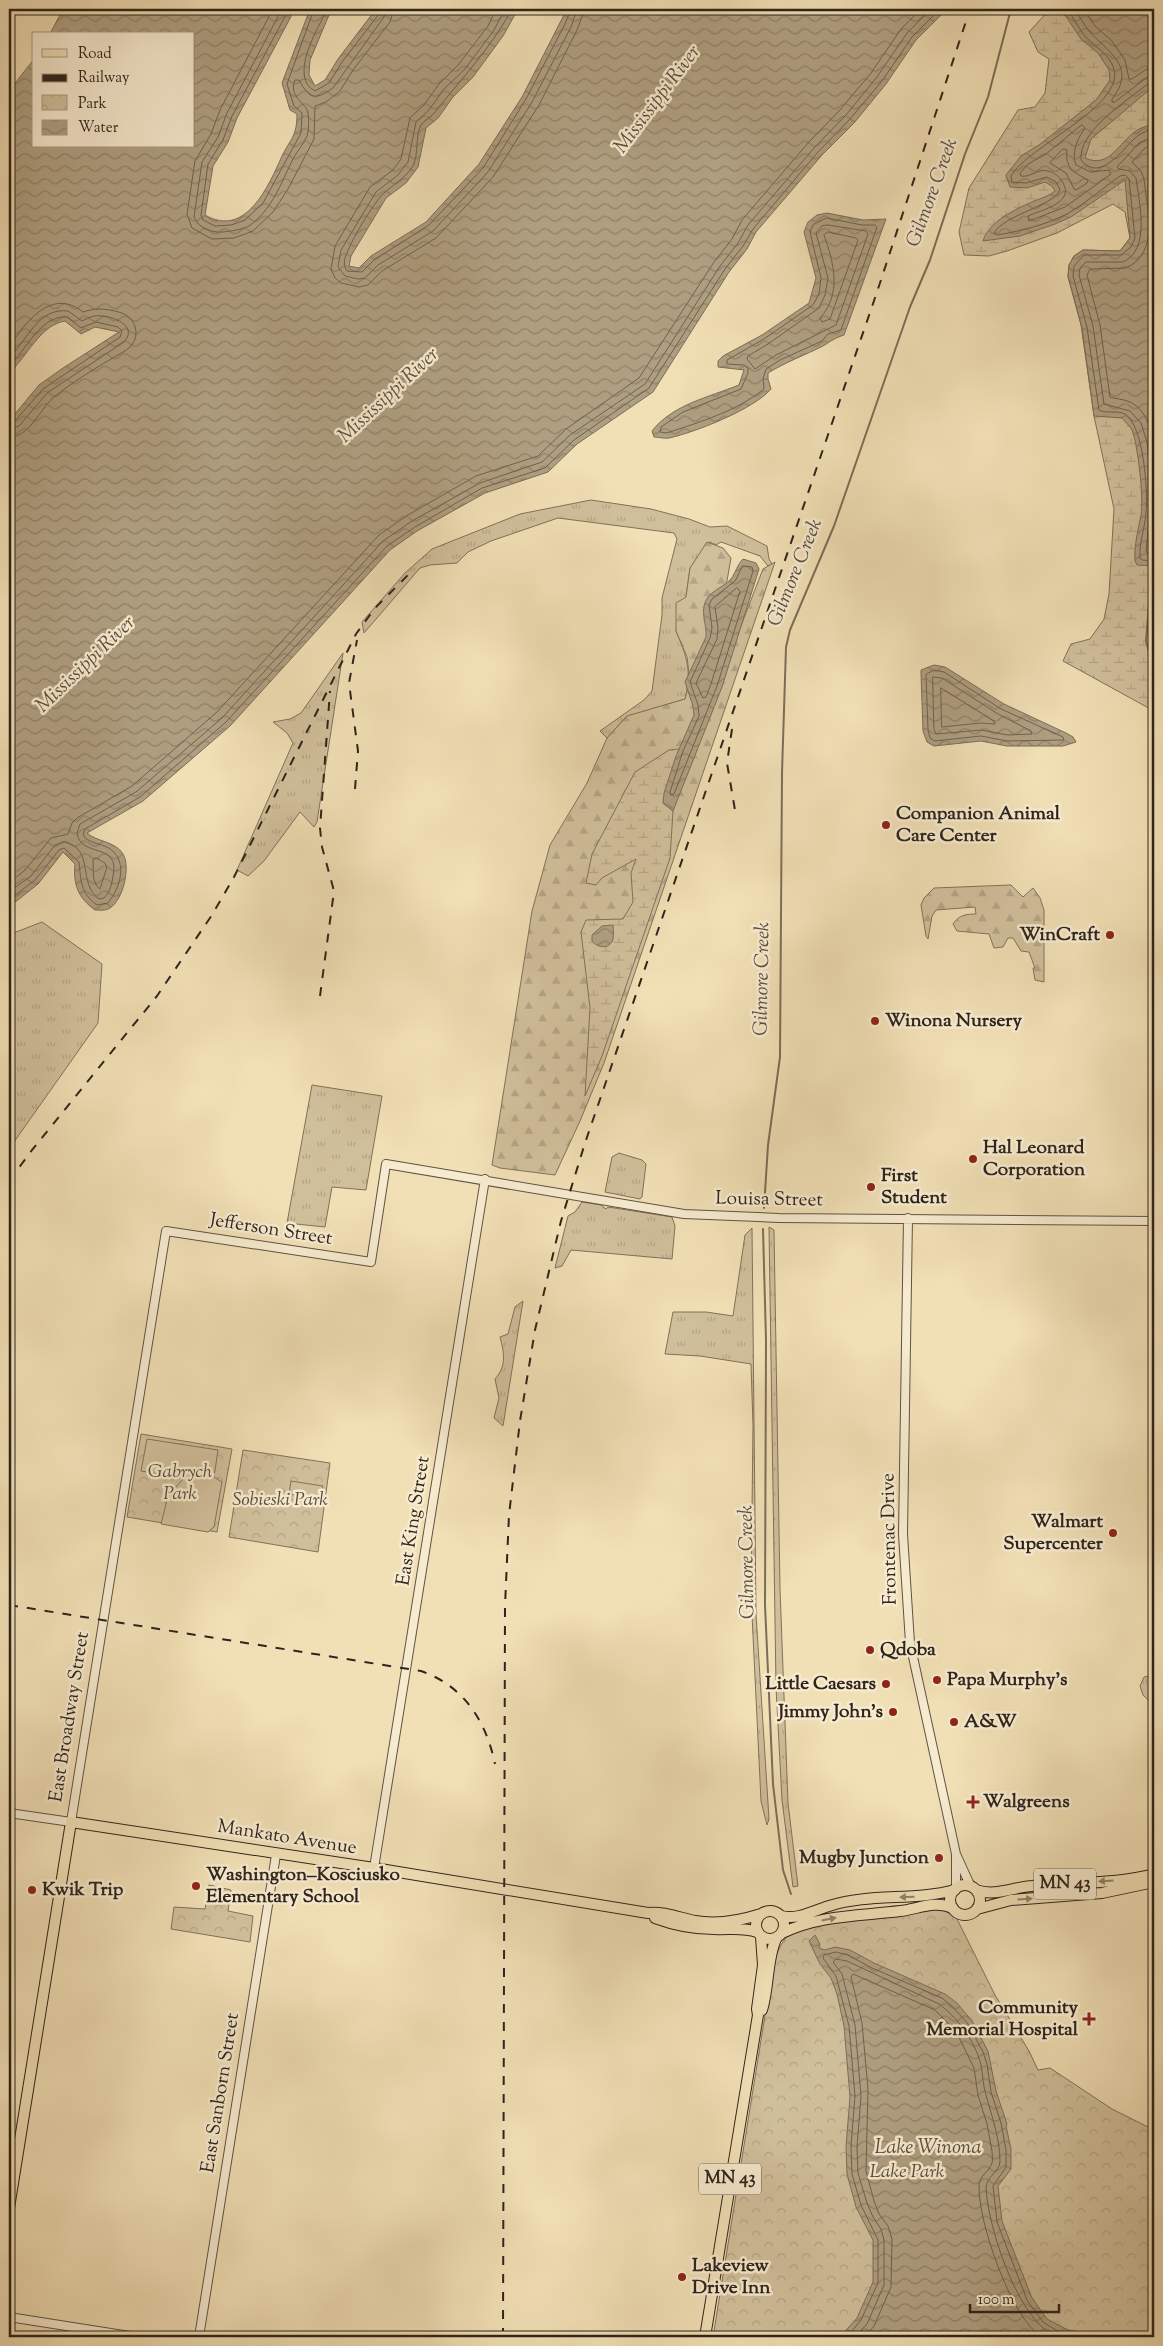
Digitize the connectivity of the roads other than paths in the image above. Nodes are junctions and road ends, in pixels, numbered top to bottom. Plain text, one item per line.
1 (485, 1179) junction
2 (908, 1218) junction
3 (1154, 1221) edge
4 (166, 1231) joint
5 (371, 1262) joint
6 (9, 1813) edge
7 (71, 1822) junction
8 (956, 1854) junction
9 (276, 1855) junction
10 (374, 1868) junction
11 (1154, 1874) edge
12 (1154, 1882) edge
13 (973, 1888) junction
14 (956, 1889) junction
15 (953, 1908) junction
16 (977, 1909) junction
17 (648, 1913) junction
18 (761, 1914) junction
19 (781, 1916) junction
20 (759, 1934) junction
21 (779, 1936) junction
22 (758, 2015) junction
23 (9, 2208) edge
24 (9, 2317) edge
25 (136, 2337) edge
26 (198, 2337) edge
27 (705, 2337) edge

1 - 2 street, Louisa Street
1 - 5 street, Louisa Street
1 - 10 street, East King Street
2 - 3 street, Louisa Street
2 - 8 street, Frontenac Drive
4 - 5 street, Jefferson Street
4 - 7 street, East Broadway Street
6 - 7 street, Mankato Avenue
7 - 9 main road, Mankato Avenue
7 - 23 main road, East Broadway Street
8 - 13 street, Frontenac Drive
8 - 14 street, Frontenac Drive
9 - 10 main road, Mankato Avenue
9 - 26 street, East Sanborn Street
10 - 17 main road, Mankato Avenue
11 -> 13 main road, Mankato Avenue / MN 43
16 -> 12 main road, Mankato Avenue / MN 43
13 - 14 main road, Mankato Avenue / MN 43
13 - 16 main road
14 - 15 main road
14 -> 19 main road, Mankato Avenue / MN 43
15 - 16 main road, Mankato Avenue / MN 43
21 -> 15 main road, Mankato Avenue / MN 43
17 - 18 main road, Mankato Avenue
17 - 20 main road, Mankato Avenue
18 - 19 main road, Mankato Avenue / MN 43
18 - 20 main road, MN 43
19 - 21 main road, MN 43
20 - 21 main road, Mankato Avenue / MN 43
20 - 22 main road, MN 43
21 - 22 main road, MN 43
22 - 27 main road, MN 43
24 - 25 street

